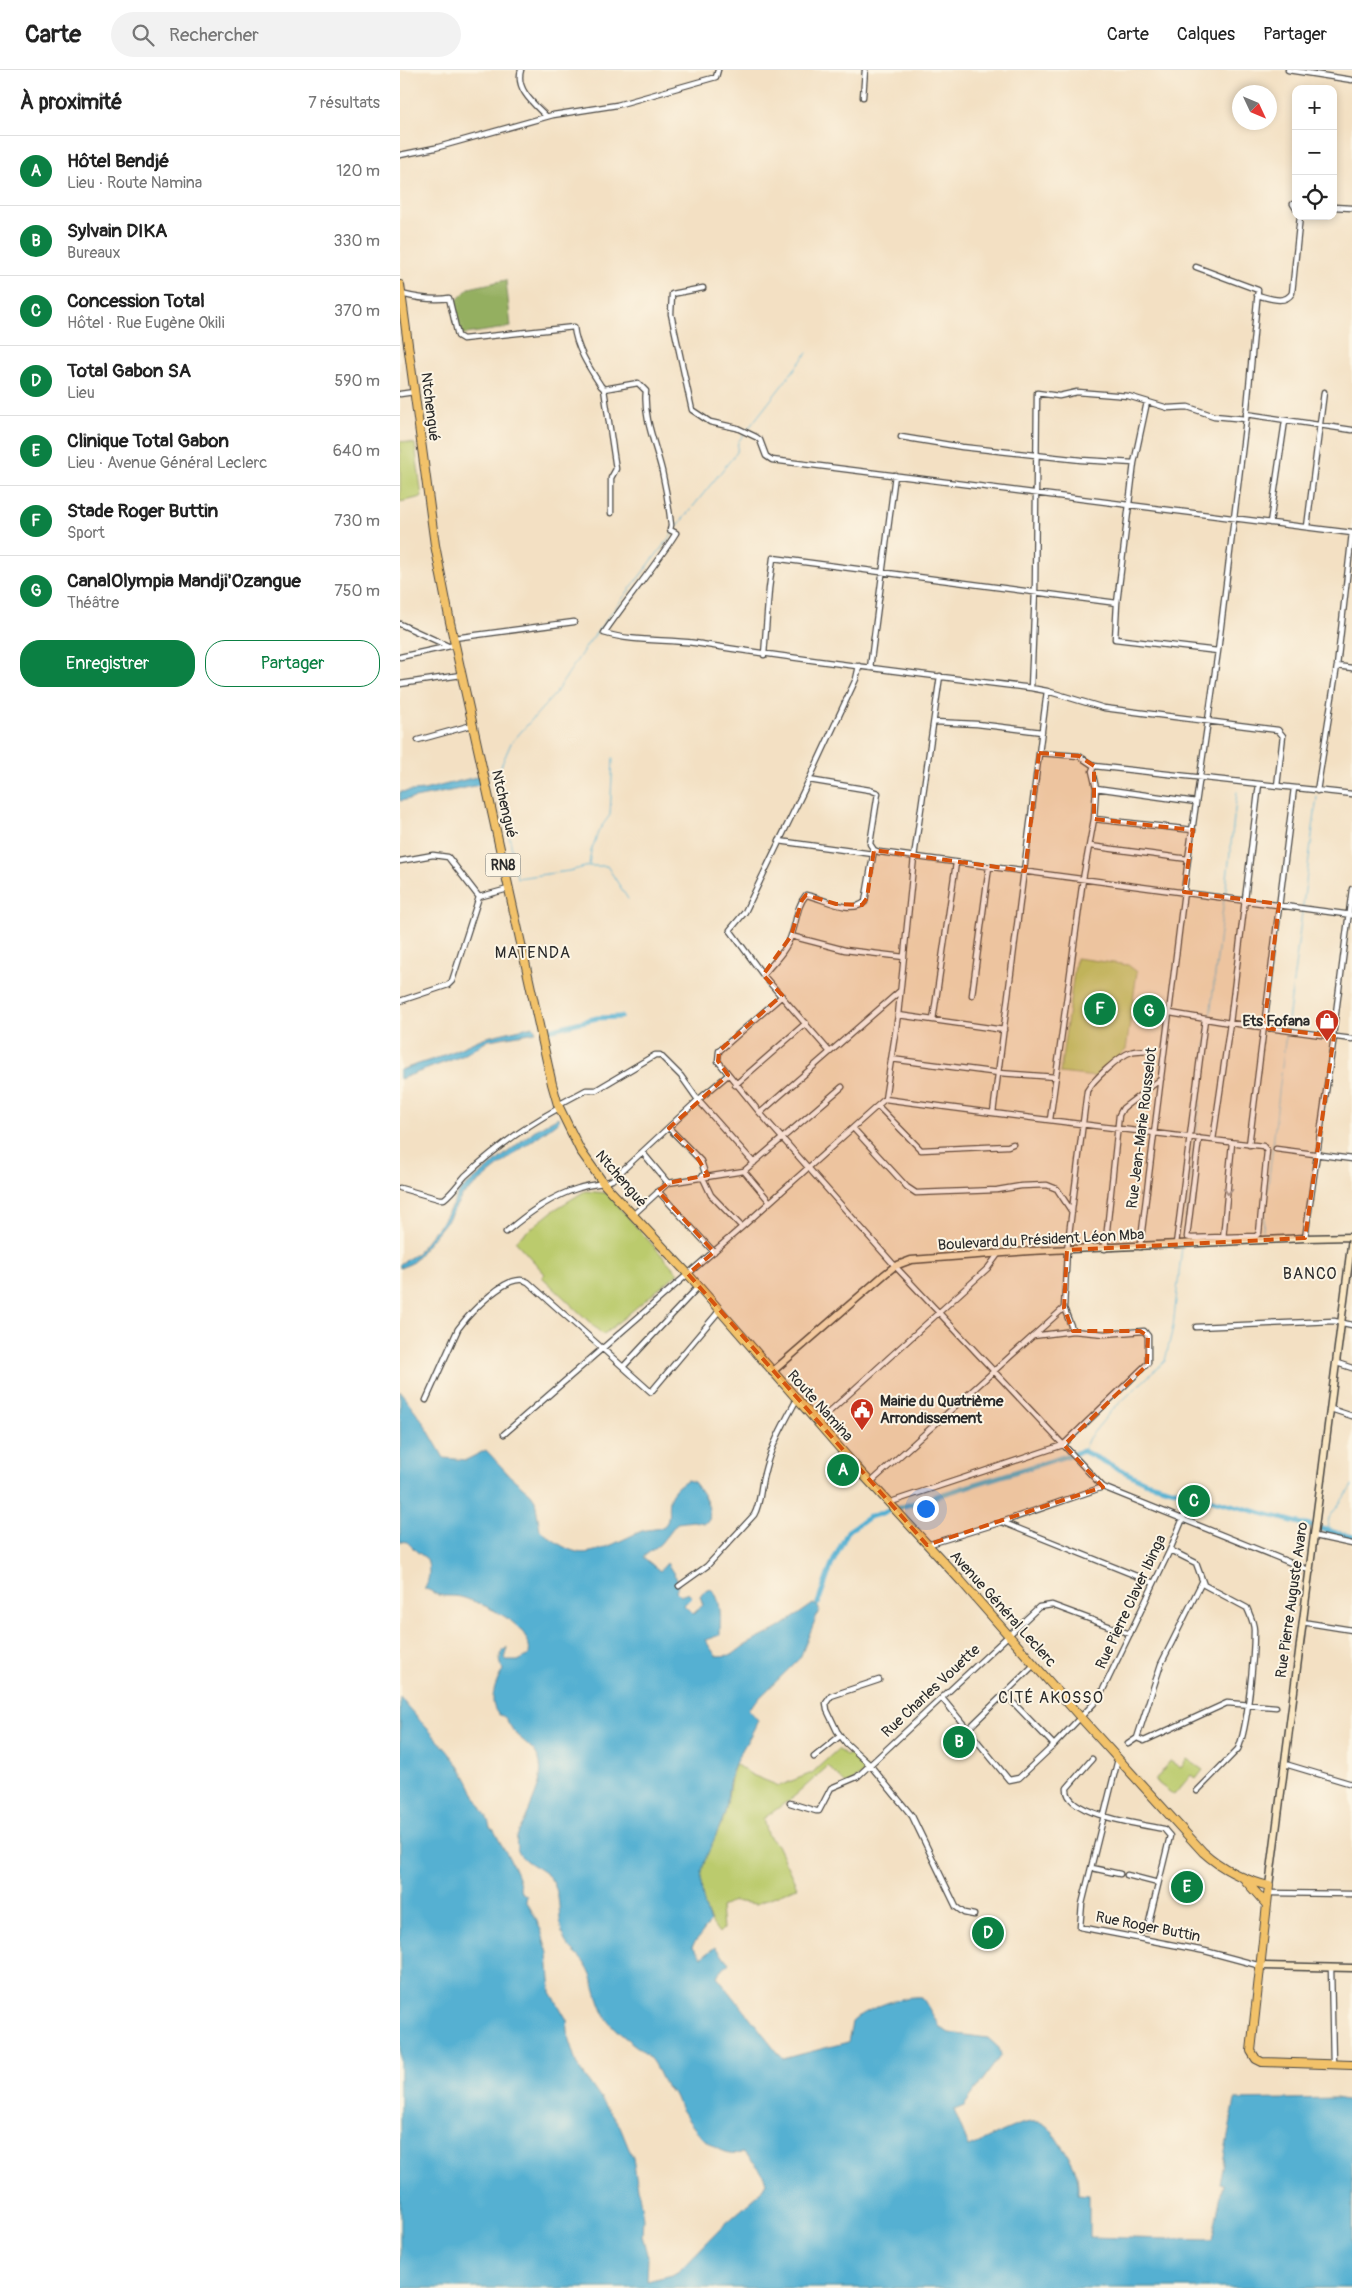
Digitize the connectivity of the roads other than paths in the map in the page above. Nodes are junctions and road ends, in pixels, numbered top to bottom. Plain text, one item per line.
1 (521, 70) edge
2 (718, 70) edge
3 (865, 70) edge
4 (1288, 70) edge
5 (1352, 80) edge
6 (863, 97) dead end
7 (546, 116) junction
8 (400, 155) edge
9 (1337, 207) edge
10 (1352, 208) edge
11 (1300, 220) edge
12 (1196, 267) dead end
13 (400, 285) edge
14 (703, 288) dead end
15 (401, 294) edge
16 (1257, 296) junction
17 (604, 388) junction
18 (414, 392) junction
19 (1324, 392) dead end
20 (400, 394) edge
21 (1148, 402) junction
22 (1246, 417) junction
23 (1285, 421) junction
24 (1321, 426) junction
25 (1352, 430) edge
26 (901, 437) dead end
27 (1036, 454) junction
28 (1134, 463) junction
29 (895, 475) junction
30 (1036, 493) junction
31 (1129, 505) junction
32 (611, 513) dead end
33 (1234, 519) junction
34 (1270, 523) junction
35 (1307, 527) junction
36 (1352, 533) edge
37 (881, 572) junction
38 (1035, 591) junction
39 (1117, 603) junction
40 (574, 622) dead end
41 (400, 624) edge
42 (452, 643) junction
43 (1218, 651) junction
44 (764, 655) junction
45 (400, 657) edge
46 (859, 666) junction
47 (1337, 666) junction
48 (870, 668) junction
49 (1352, 668) edge
50 (462, 675) junction
51 (940, 676) junction
52 (400, 684) edge
53 (1031, 688) junction
54 (1046, 691) junction
55 (934, 722) junction
56 (1208, 722) junction
57 (472, 725) junction
58 (1042, 732) junction
59 (418, 740) dead end
60 (1039, 753) junction
61 (1094, 766) junction
62 (1200, 778) junction
63 (809, 780) junction
64 (1258, 784) junction
65 (1277, 786) junction
66 (1096, 788) junction
67 (1294, 788) junction
68 (1317, 791) junction
69 (1352, 794) edge
70 (1196, 802) junction
71 (1094, 819) junction
72 (1193, 830) junction
73 (779, 841) junction
74 (1090, 846) junction
75 (873, 852) junction
76 (914, 858) junction
77 (1188, 859) junction
78 (400, 861) edge
79 (956, 862) junction
80 (989, 867) junction
81 (1025, 871) junction
82 (1083, 879) junction
83 (508, 889) junction
84 (1352, 889) edge
85 (1184, 892) junction
86 (479, 896) junction
87 (1245, 900) junction
88 (1279, 904) junction
89 (1351, 915) edge
90 (791, 936) junction
91 (904, 956) junction
92 (762, 975) junction
93 (900, 991) junction
94 (972, 995) dead end
95 (782, 996) junction
96 (400, 1001) edge
97 (1170, 1013) junction
98 (898, 1015) junction
99 (1208, 1019) junction
100 (933, 1020) junction
101 (806, 1023) junction
102 (1230, 1023) junction
103 (1264, 1028) junction
104 (1004, 1030) junction
105 (1333, 1036) junction
106 (1352, 1039) edge
107 (1150, 1050) dead end
108 (830, 1051) junction
109 (891, 1059) junction
110 (999, 1073) junction
111 (728, 1075) junction
112 (1056, 1077) junction
113 (1161, 1079) junction
114 (735, 1084) junction
115 (842, 1087) dead end
116 (885, 1099) junction
117 (698, 1100) junction
118 (878, 1106) junction
119 (558, 1107) junction
120 (760, 1113) junction
121 (993, 1113) junction
122 (1050, 1120) junction
123 (1083, 1124) junction
124 (669, 1128) junction
125 (853, 1128) junction
126 (1118, 1128) junction
127 (1153, 1133) junction
128 (1194, 1137) junction
129 (784, 1139) junction
130 (1213, 1140) junction
131 (1232, 1143) junction
132 (1013, 1144) dead end
133 (1249, 1145) junction
134 (1276, 1149) dead end
135 (643, 1153) junction
136 (1318, 1154) junction
137 (1352, 1158) edge
138 (754, 1163) junction
139 (809, 1168) junction
140 (744, 1171) junction
141 (704, 1176) junction
142 (668, 1183) junction
143 (604, 1184) junction
144 (400, 1188) edge
145 (658, 1191) junction
146 (770, 1202) junction
147 (1072, 1212) junction
148 (634, 1214) junction
149 (742, 1227) junction
150 (506, 1232) dead end
151 (1305, 1238) junction
152 (1352, 1238) edge
153 (1223, 1239) junction
154 (1179, 1244) junction
155 (1140, 1247) junction
156 (1105, 1248) junction
157 (1067, 1250) junction
158 (714, 1252) junction
159 (999, 1253) junction
160 (895, 1266) junction
161 (688, 1274) junction
162 (1350, 1280) edge
163 (699, 1286) junction
164 (1064, 1308) junction
165 (720, 1310) junction
166 (939, 1312) junction
167 (1343, 1322) junction
168 (1352, 1325) edge
169 (1196, 1327) dead end
170 (1073, 1331) junction
171 (1033, 1336) junction
172 (602, 1347) junction
173 (1337, 1363) junction
174 (623, 1366) junction
175 (1352, 1368) edge
176 (994, 1370) junction
177 (772, 1372) junction
178 (797, 1399) junction
179 (426, 1400) dead end
180 (1331, 1409) junction
181 (1352, 1416) edge
182 (818, 1422) junction
183 (504, 1434) dead end
184 (1065, 1447) junction
185 (870, 1483) junction
186 (1103, 1487) junction
187 (1195, 1489) dead end
188 (889, 1504) junction
189 (1183, 1520) junction
190 (1002, 1522) junction
191 (1315, 1533) junction
192 (1352, 1544) edge
193 (927, 1545) junction
194 (1170, 1550) junction
195 (1311, 1571) junction
196 (1202, 1582) junction
197 (1154, 1583) junction
198 (679, 1586) dead end
199 (1302, 1622) junction
200 (1352, 1630) edge
201 (1008, 1634) junction
202 (1130, 1634) junction
203 (1034, 1665) junction
204 (879, 1680) dead end
205 (1004, 1694) junction
206 (942, 1698) junction
207 (1248, 1705) junction
208 (1276, 1707) dead end
209 (1081, 1718) junction
210 (967, 1730) junction
211 (840, 1736) junction
212 (1137, 1738) junction
213 (1128, 1744) dead end
214 (1054, 1745) junction
215 (814, 1757) dead end
216 (1092, 1759) dead end
217 (1118, 1759) junction
218 (1285, 1764) junction
219 (870, 1765) junction
220 (1352, 1784) edge
221 (1197, 1791) dead end
222 (790, 1803) dead end
223 (1103, 1817) junction
224 (1092, 1868) junction
225 (1120, 1874) dead end
226 (1127, 1875) dead end
227 (1245, 1880) junction
228 (1158, 1883) junction
229 (1269, 1889) junction
230 (1352, 1894) edge
231 (1267, 1904) junction
232 (974, 1915) dead end
233 (1147, 1930) dead end
234 (1261, 1966) junction
235 (1331, 1968) junction
236 (1352, 1968) edge
237 (1333, 2064) junction
238 (1352, 2065) edge

1 - 7 street
2 - 7 street
3 - 6 street
4 - 5 street
7 - 8 street
9 - 10 street
11 - 16 street
12 - 16 street
13 - 15 main road, Ntchengué / RN8
14 - 29 street
15 - 17 street
15 - 18 main road, Ntchengué / RN8
16 - 22 street, Rue Jean-Marie Rousselot
17 - 32 street
17 - 44 street
18 - 20 street
18 - 42 main road, Ntchengué / RN8
19 - 24 street
21 - 22 street
21 - 27 street
21 - 28 street
22 - 23 street
22 - 33 street, Rue Jean-Marie Rousselot
23 - 24 street
23 - 34 street
24 - 25 street
24 - 35 street
26 - 27 street
27 - 28 street
27 - 30 street
28 - 31 street
29 - 30 street
29 - 37 street
30 - 31 street
30 - 38 street
31 - 33 street
31 - 39 street
33 - 34 street
33 - 43 street, Rue Jean-Marie Rousselot
34 - 35 street
35 - 36 street
36 - 47 street
37 - 38 street
37 - 44 street
37 - 48 street
38 - 39 street
38 - 53 street
39 - 43 street
40 - 42 street
41 - 42 street
42 - 45 street
42 - 50 main road, Ntchengué / RN8
43 - 56 street, Rue Jean-Marie Rousselot
44 - 46 street
46 - 48 street
46 - 63 street
47 - 49 street
47 - 68 street
48 - 51 street
50 - 52 street
50 - 57 main road, Ntchengué / RN8
51 - 53 street
51 - 55 street
53 - 54 street
54 - 56 street
54 - 58 street
55 - 58 street
55 - 76 street
56 - 62 street, Rue Jean-Marie Rousselot
56 - 65 street
57 - 59 street
57 - 83 main road, Ntchengué / RN8
58 - 60 street
60 - 61 street
60 - 81 street
61 - 62 street
61 - 66 street
62 - 64 street
62 - 70 street, Rue Jean-Marie Rousselot
63 - 73 street
63 - 75 street
64 - 65 street
64 - 87 street
65 - 67 street
66 - 70 street
66 - 71 street
67 - 68 street
67 - 88 street
68 - 69 street
70 - 72 street, Rue Jean-Marie Rousselot
71 - 72 street
71 - 74 street
72 - 77 street, Rue Jean-Marie Rousselot
73 - 75 street
73 - 92 street
74 - 77 street
74 - 82 street
75 - 76 street
75 - 90 street
76 - 79 street
76 - 91 street
77 - 85 street, Rue Jean-Marie Rousselot
78 - 86 street
79 - 80 street
79 - 100 street
80 - 81 street
80 - 94 street
81 - 82 street
81 - 104 street
82 - 85 street
82 - 112 street
83 - 86 street
83 - 119 main road, Ntchengué / RN8
84 - 89 street
85 - 87 street
85 - 97 street, Rue Jean-Marie Rousselot
86 - 96 street
87 - 88 street
87 - 102 street
88 - 89 street
88 - 103 street
89 - 105 street
90 - 91 street
90 - 92 street
91 - 93 street
92 - 95 street
93 - 98 street
93 - 108 street
95 - 101 street
95 - 111 street
97 - 99 street
97 - 113 street, Rue Jean-Marie Rousselot
98 - 100 street
98 - 109 street
99 - 102 street
99 - 128 street
100 - 104 street
101 - 108 street
101 - 114 street
102 - 103 street
102 - 130 street
103 - 105 street
103 - 133 street
104 - 110 street
105 - 106 street
105 - 136 street
107 - 123 street
108 - 120 street
109 - 110 street
109 - 116 street
110 - 112 street
110 - 121 street
111 - 114 street
111 - 117 street
112 - 122 street
113 - 126 street
113 - 127 street, Rue Jean-Marie Rousselot
114 - 120 street
115 - 129 street
116 - 118 street
116 - 121 street
117 - 119 street
117 - 124 street
117 - 138 street
118 - 125 street
118 - 132 street
119 - 143 main road, Ntchengué / RN8
119 - 144 street
120 - 129 street
121 - 122 street
122 - 123 street
123 - 126 street
123 - 147 street
124 - 135 street
124 - 141 street
125 - 139 street
125 - 147 street
126 - 127 street
126 - 156 street
127 - 128 street
127 - 155 street, Rue Jean-Marie Rousselot
128 - 130 street
128 - 153 street
128 - 154 street
129 - 138 street
129 - 139 street
130 - 131 street
131 - 133 street
131 -> 153 street
133 - 153 street
134 - 136 street
135 - 142 street
135 - 143 street
136 - 137 street
136 - 151 street
138 - 140 street
139 - 146 street
139 - 160 street
140 - 141 street
140 - 146 street
141 - 142 street
141 - 149 street
142 - 145 street
143 - 148 main road, Ntchengué / RN8
143 - 150 street
145 - 148 street
145 - 158 street
146 - 149 street
147 - 157 street
148 - 161 main road, Ntchengué / RN8
149 - 158 street
151 - 152 street, Boulevard du Président Léon Mba
151 - 153 street, Boulevard du Président Léon Mba
152 - 162 street, Rue Pierre Auguste Avaro
153 - 154 street, Boulevard du Président Léon Mba
154 - 155 street, Boulevard du Président Léon Mba
155 - 156 street, Boulevard du Président Léon Mba
156 - 157 street, Boulevard du Président Léon Mba
157 - 159 street, Boulevard du Président Léon Mba
157 - 164 street
158 - 161 street
159 - 160 street, Boulevard du Président Léon Mba
159 - 166 street
160 - 166 street
160 - 177 street, Boulevard du Président Léon Mba
161 - 163 main road, Ntchengué / RN8
161 - 172 street
162 - 167 street, Rue Pierre Auguste Avaro
163 - 165 main road, Ntchengué / RN8
163 - 174 street
164 - 170 street
164 - 171 street
165 - 174 street
165 - 177 main road, Ntchengué / RN8
166 - 176 street
166 - 182 street
167 - 168 street
167 - 169 street
167 - 173 street, Rue Pierre Auguste Avaro
170 - 171 street
170 - 184 street
171 - 176 street
172 - 174 street
172 - 179 street
172 - 183 street
173 - 175 street
173 - 180 street, Rue Pierre Auguste Avaro
176 - 184 street
176 - 185 street
177 - 178 main road, Route Namina
178 - 182 main road, Route Namina
178 - 198 street
180 - 181 street
180 - 191 street, Rue Pierre Auguste Avaro
182 - 185 main road, Route Namina
184 - 186 street
184 - 188 street
185 - 188 main road, Route Namina
186 - 189 street
186 - 190 street
187 - 189 street, Rue Pierre Claver Ibinga
188 - 193 main road, Avenue Général Leclerc
189 - 194 street, Rue Pierre Claver Ibinga
189 - 195 street
190 - 193 street
190 - 197 street
191 - 192 street
191 - 195 street, Rue Pierre Auguste Avaro
193 - 201 main road, Avenue Général Leclerc
194 - 196 street
194 - 197 street, Rue Pierre Claver Ibinga
195 - 199 street, Rue Pierre Auguste Avaro
196 - 207 street
196 - 212 street
197 - 202 street, Rue Pierre Claver Ibinga
199 - 200 street
199 - 218 street, Rue Pierre Auguste Avaro
201 - 202 street, Rue Charles Vouette
201 - 203 main road, Avenue Général Leclerc
201 - 206 street, Rue Charles Vouette
202 - 209 street, Rue Pierre Claver Ibinga
203 - 205 street
203 - 209 main road, Avenue Général Leclerc
204 - 211 street
205 - 210 street
205 - 214 street
206 - 210 street
206 - 219 street, Rue Charles Vouette
207 - 208 street
207 - 212 street
207 - 221 street
209 - 214 street, Rue Pierre Claver Ibinga
209 - 217 main road, Avenue Général Leclerc
210 - 214 street, Rue Pierre Claver Ibinga
211 - 215 street
211 - 219 street
212 - 213 street
216 - 223 street
217 - 223 street, Rue Roger Buttin
217 - 227 main road, Avenue Général Leclerc
218 - 220 street
218 - 229 street, Rue Pierre Auguste Avaro
219 - 222 street, Rue Charles Vouette
219 - 232 street
223 - 224 street, Rue Roger Buttin
223 - 228 street
224 - 225 street
224 - 234 street, Rue Roger Buttin
226 - 228 street
227 - 229 main road
227 - 231 main road
228 - 233 street
229 - 230 street
229 - 231 main road, Rue Pierre Auguste Avaro
231 - 234 main road, Rue Pierre Auguste Avaro
234 - 235 street
234 - 237 main road, Rue Pierre Auguste Avaro
235 - 236 street
235 - 237 street
237 - 238 main road

